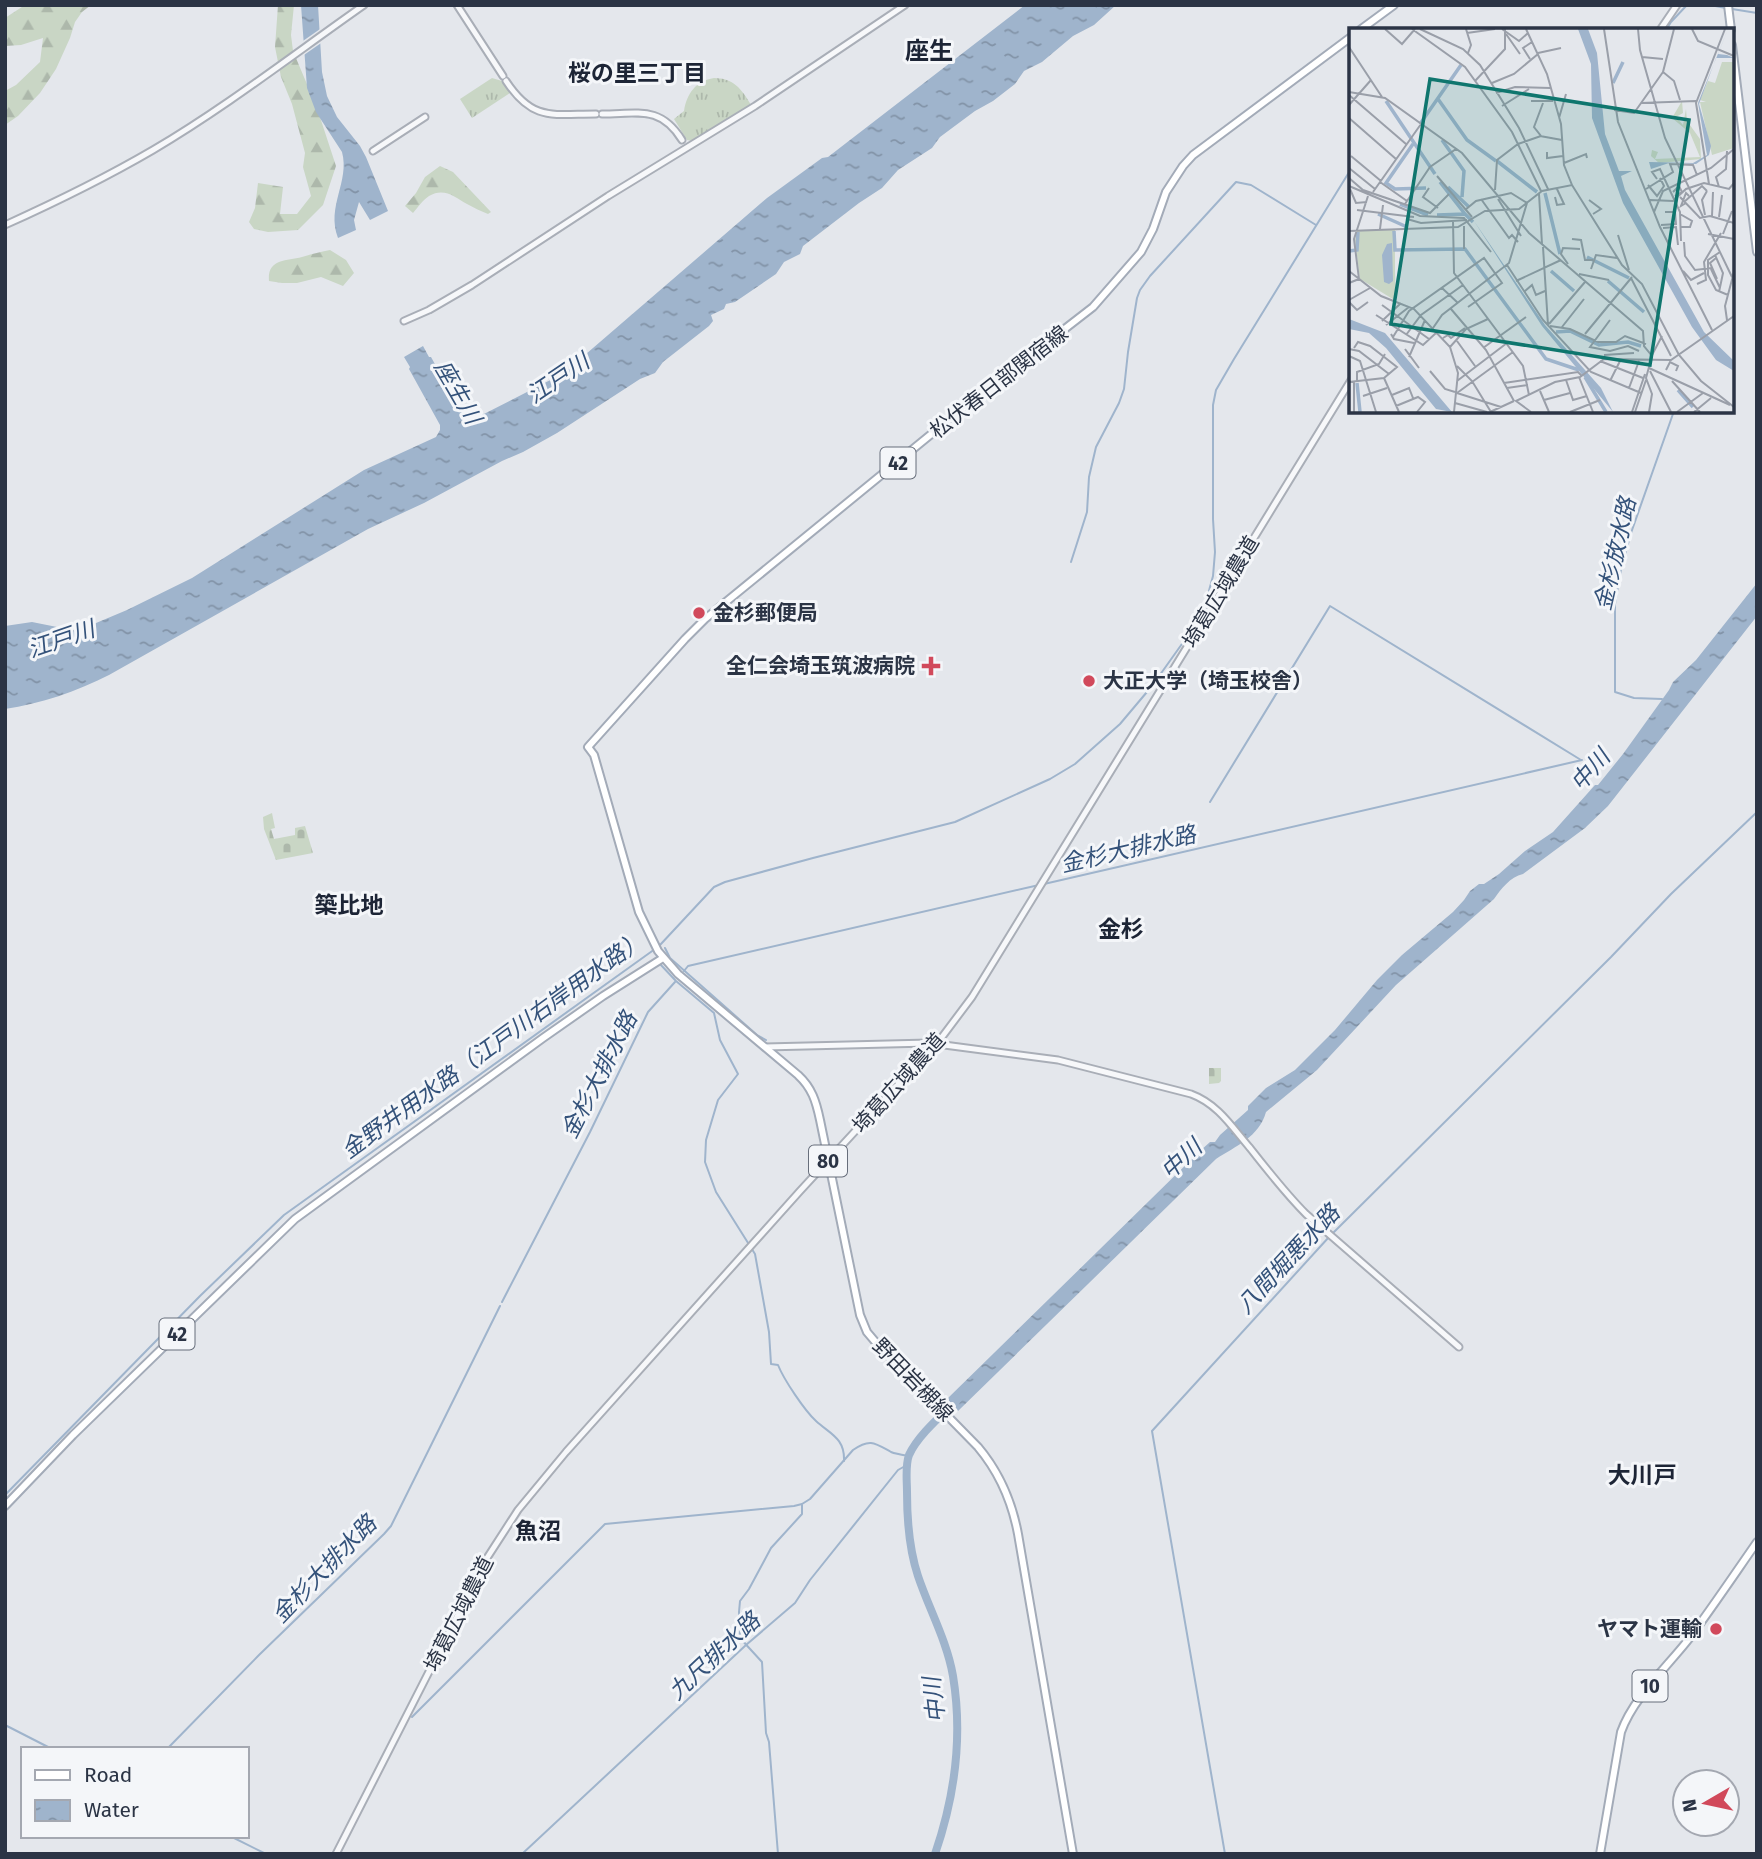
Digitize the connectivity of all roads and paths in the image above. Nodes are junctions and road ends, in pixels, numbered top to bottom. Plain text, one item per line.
1 (364, 5) edge
2 (457, 5) edge
3 (905, 5) edge
4 (1394, 5) edge
5 (1677, 5) edge
6 (1728, 5) edge
7 (1363, 28) edge
8 (1661, 28) edge
9 (1731, 28) edge
10 (1349, 38) edge
11 (1734, 62) edge
12 (425, 117) dead end
13 (685, 144) junction
14 (373, 151) dead end
15 (5, 225) edge
16 (1757, 252) edge
17 (404, 321) dead end
18 (1349, 383) edge
19 (663, 958) junction
20 (935, 1044) junction
21 (765, 1047) junction
22 (828, 1161) junction
23 (1459, 1347) dead end
24 (5, 1506) edge
25 (1757, 1542) edge
26 (336, 1854) edge
27 (1073, 1854) edge
28 (1600, 1854) edge

1 - 15 street
2 - 13 street
3 - 13 street
4 - 7 main road
5 - 8 street
6 - 9 main road
10 - 19 main road, 松伏春日部関宿線 / 42
11 - 16 main road
12 - 14 street
13 - 17 street
18 - 20 street, 埼葛広域農道
19 - 21 main road, 野田岩槻線 / 80
19 - 24 main road, 42
20 - 21 street
20 - 22 street, 埼葛広域農道
20 - 23 street
21 - 22 main road, 野田岩槻線 / 80
22 - 26 street, 埼葛広域農道
22 - 27 main road, 野田岩槻線 / 80
25 - 28 main road, 10

